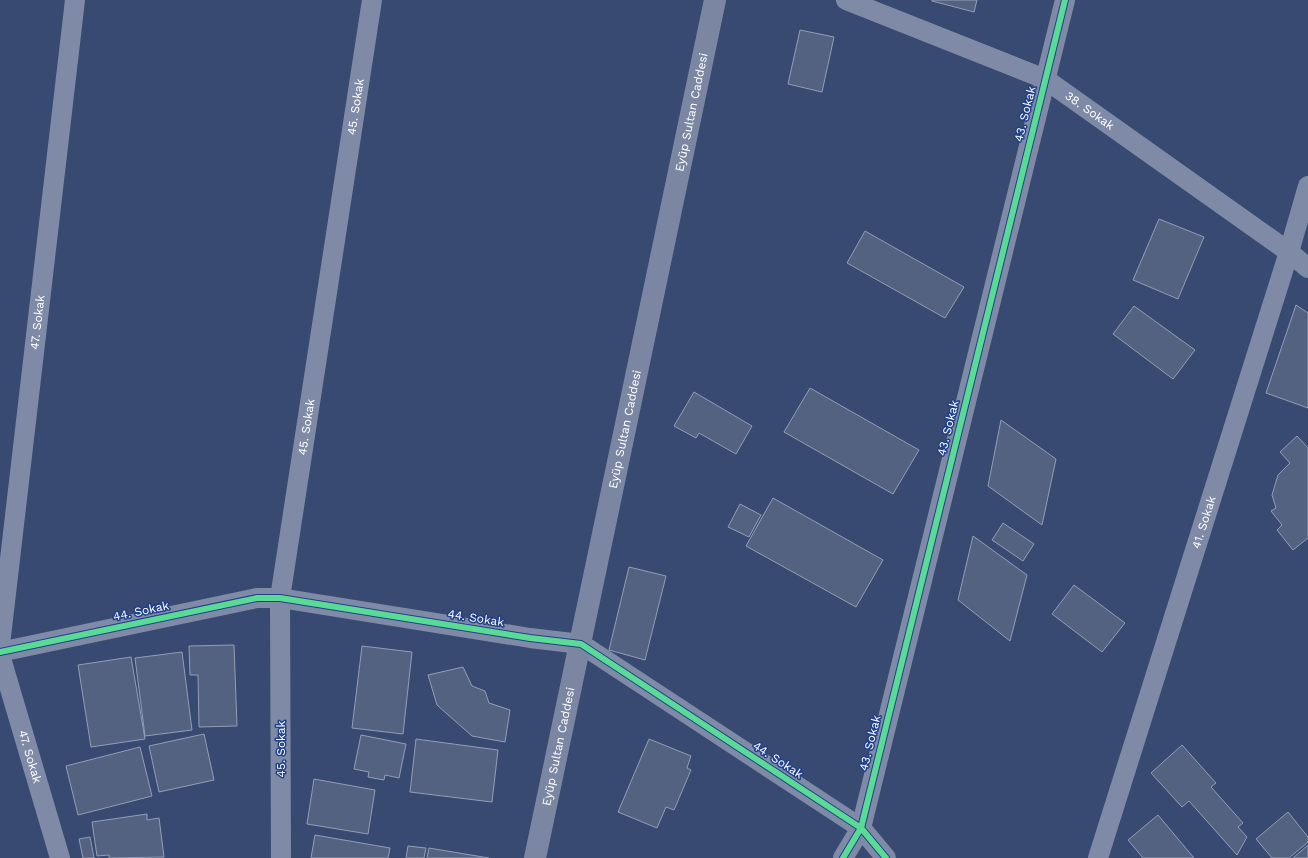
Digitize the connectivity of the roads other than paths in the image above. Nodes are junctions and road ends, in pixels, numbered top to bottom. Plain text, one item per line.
1 (76, 0) edge
2 (372, 0) edge
3 (715, 0) edge
4 (846, 0) edge
5 (1065, 0) edge
6 (1045, 79) junction
7 (1308, 186) edge
8 (1288, 252) junction
9 (1308, 268) edge
10 (280, 598) junction
11 (581, 644) junction
12 (0, 645) edge
13 (0, 653) edge
14 (861, 828) junction
15 (60, 858) edge
16 (281, 858) edge
17 (535, 858) edge
18 (843, 858) edge
19 (886, 858) edge
20 (1098, 858) edge

1 - 12 street, 47. Sokak
2 - 10 street, 45. Sokak
3 - 11 street, Eyüp Sultan Caddesi
4 - 6 street, 38. Sokak
5 - 6 street, 43. Sokak
6 - 8 street, 38. Sokak
6 - 14 street, 43. Sokak
7 - 8 street, 41. Sokak
8 - 9 street, 38. Sokak
8 - 20 street, 41. Sokak
10 - 11 street, 44. Sokak
10 - 13 street, 44. Sokak
10 - 16 street, 45. Sokak
11 - 14 street, 44. Sokak
11 - 17 street, Eyüp Sultan Caddesi
13 - 15 street, 47. Sokak
14 - 18 street, 43. Sokak
14 - 19 street, 44. Sokak

